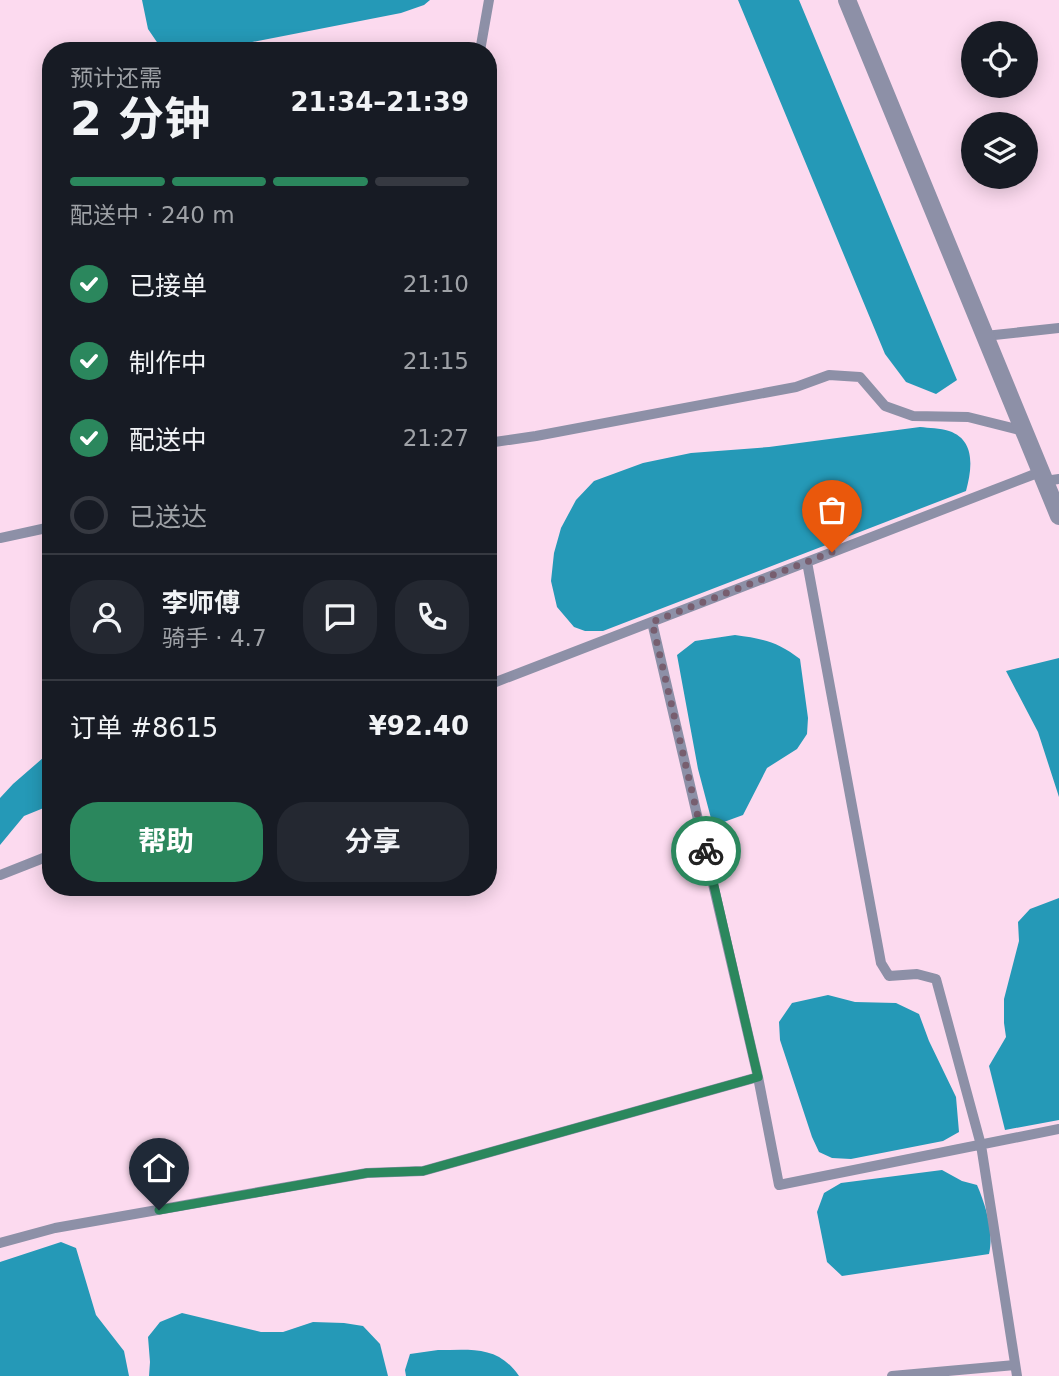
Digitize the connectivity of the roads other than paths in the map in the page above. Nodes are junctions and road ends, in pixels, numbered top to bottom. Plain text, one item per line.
1 (489, 0) edge
2 (847, 0) edge
3 (482, 42) edge
4 (1059, 328) edge
5 (985, 336) junction
6 (1024, 431) junction
7 (497, 442) edge
8 (1048, 477) edge
9 (1059, 516) edge
10 (42, 529) edge
11 (0, 538) edge
12 (807, 562) junction
13 (652, 622) junction
14 (497, 682) edge
15 (42, 859) edge
16 (0, 875) edge
17 (758, 1077) junction
18 (1059, 1129) edge
19 (981, 1145) junction
20 (0, 1243) edge
21 (1016, 1370) edge
22 (892, 1376) edge

1 - 3 lane
2 - 5 street
4 - 5 lane
5 - 6 street
6 - 7 lane
6 - 8 street
8 - 9 street
8 - 12 lane
10 - 11 lane
12 - 13 lane
12 - 19 lane
13 - 14 lane
13 - 17 lane
15 - 16 lane
17 - 19 lane
17 - 20 lane
18 - 19 lane
19 - 21 lane
21 - 22 lane

